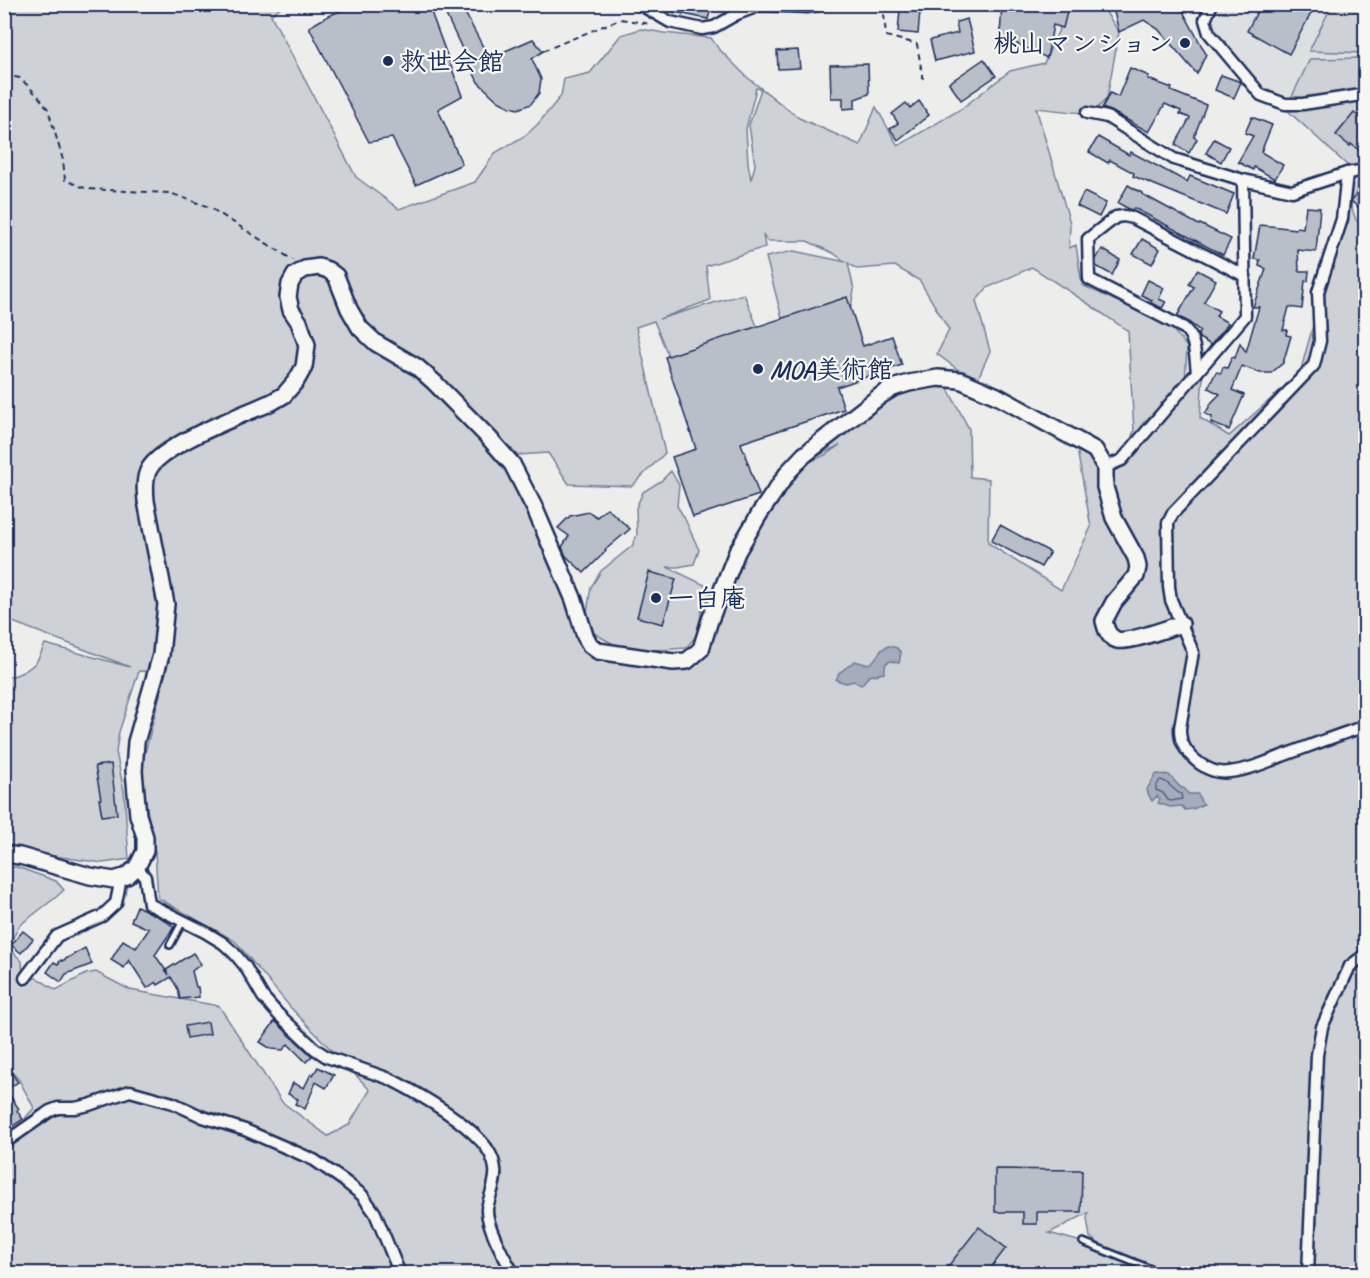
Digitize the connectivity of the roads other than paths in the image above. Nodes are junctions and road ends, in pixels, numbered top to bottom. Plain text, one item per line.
1 (639, 4) edge
2 (824, 4) edge
3 (1212, 4) edge
4 (1365, 96) edge
5 (1087, 113) dead end
6 (1365, 170) edge
7 (1347, 173) junction
8 (1243, 180) junction
9 (1245, 276) junction
10 (1197, 372) junction
11 (1106, 467) junction
12 (1181, 624) junction
13 (1365, 726) edge
14 (4, 854) edge
15 (137, 867) junction
16 (121, 878) junction
17 (183, 921) junction
18 (170, 945) dead end
19 (1365, 954) edge
20 (25, 978) dead end
21 (4, 1143) edge
22 (1083, 1242) dead end
23 (511, 1269) dead end
24 (400, 1274) edge
25 (1163, 1274) edge
26 (1308, 1274) edge

1 - 2 street
3 - 4 street
5 - 8 street
6 - 7 street
7 - 8 street
7 - 12 street
8 - 9 street
9 - 10 street
9 - 10 street
10 - 11 street
11 - 12 street
11 - 15 street
12 - 13 street
14 - 16 street
15 - 16 street
15 - 17 street
16 - 20 street
17 - 18 lane
17 - 23 street
19 - 26 street
21 - 24 street
22 - 25 lane

